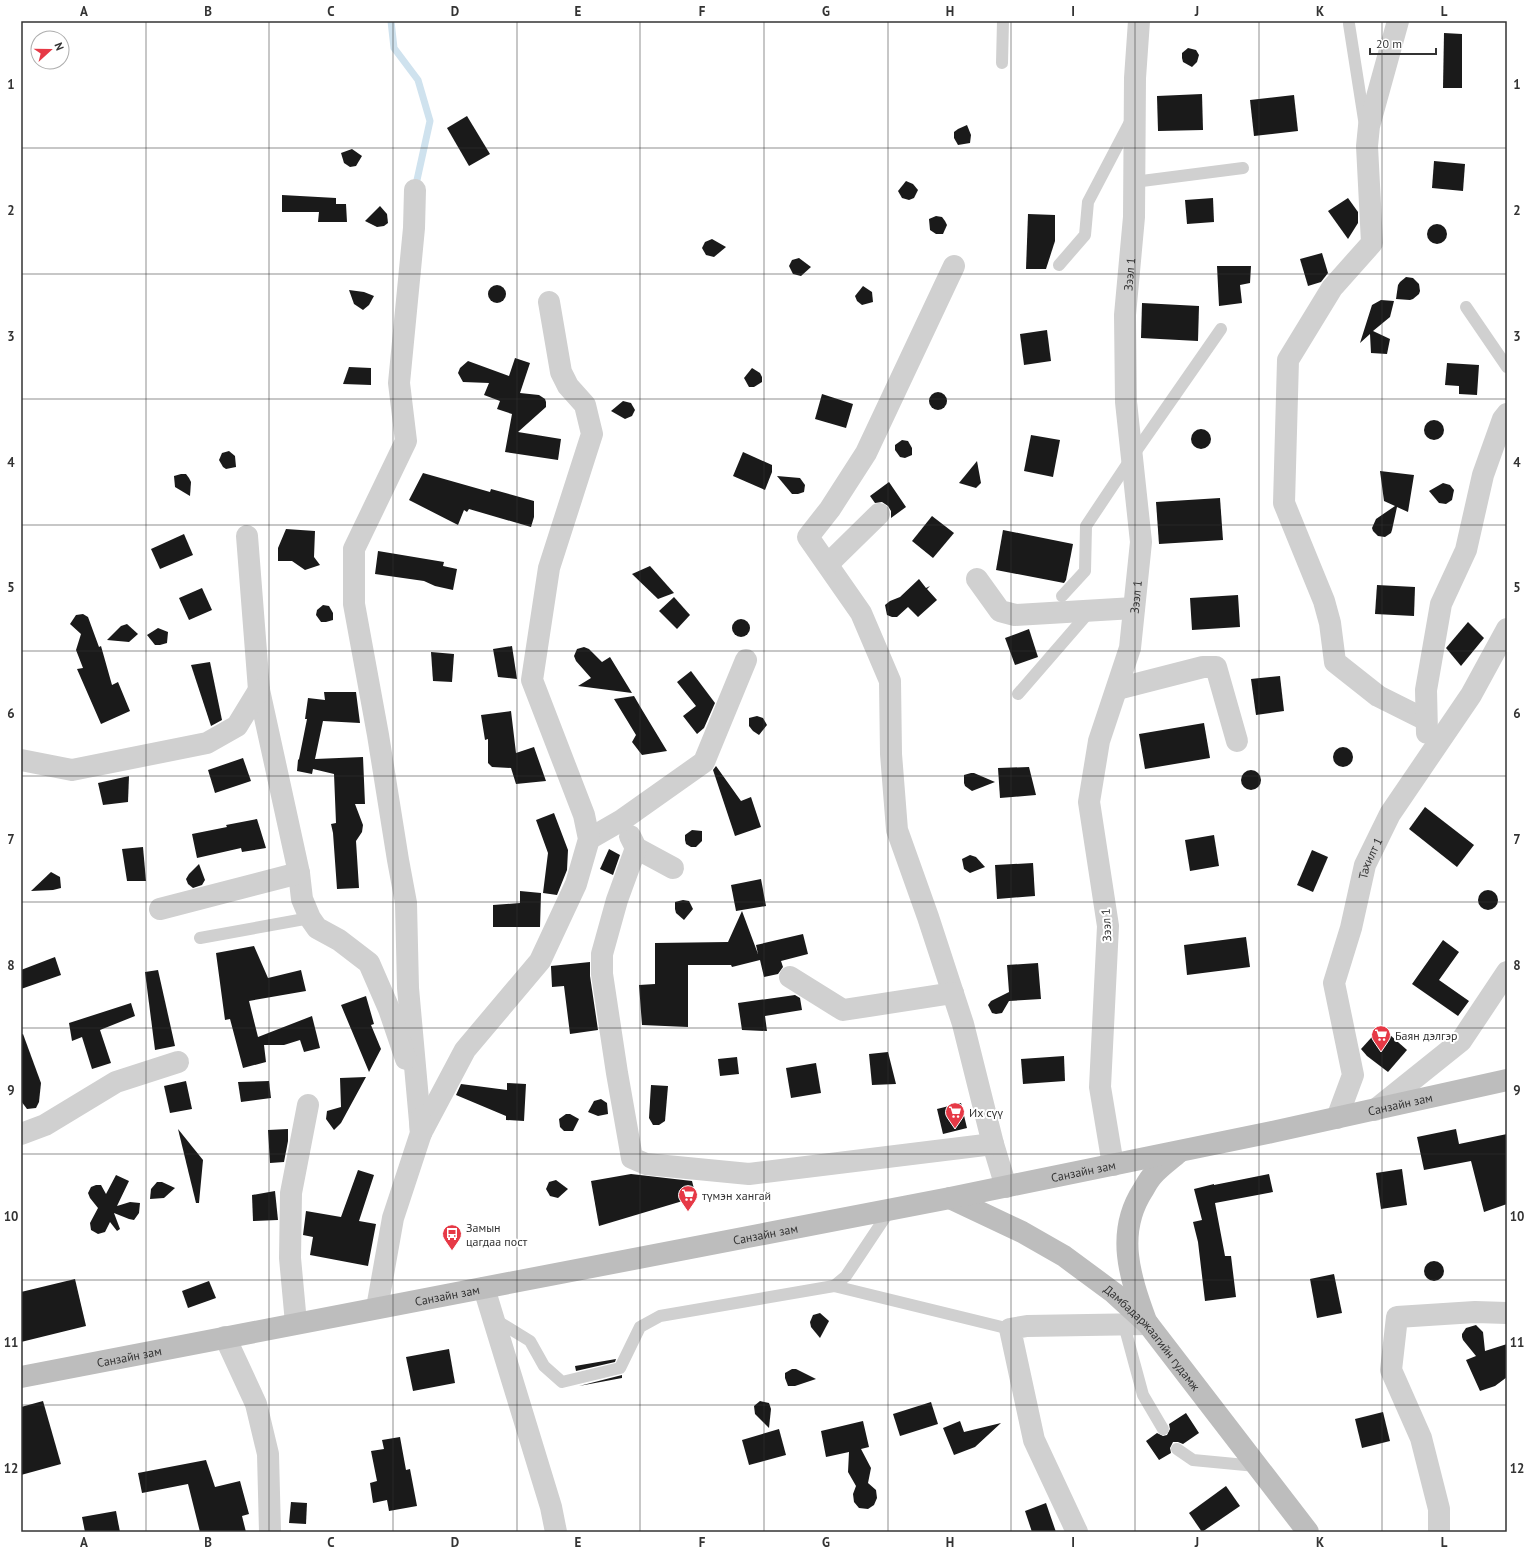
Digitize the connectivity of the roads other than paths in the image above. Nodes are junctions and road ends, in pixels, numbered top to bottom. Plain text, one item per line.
1 (1003, 21) edge
2 (1139, 21) edge
3 (1398, 21) edge
4 (1349, 24) dead end
5 (1002, 63) dead end
6 (1134, 113) junction
7 (1367, 146) junction
8 (1243, 168) dead end
9 (1134, 182) junction
10 (415, 190) dead end
11 (1059, 265) dead end
12 (954, 266) dead end
13 (549, 302) dead end
14 (1466, 307) dead end
15 (1221, 329) dead end
16 (1507, 367) edge
17 (1507, 414) edge
18 (1132, 457) junction
19 (878, 514) dead end
20 (247, 536) dead end
21 (828, 564) junction
22 (977, 579) dead end
23 (1062, 596) dead end
24 (1134, 608) junction
25 (1090, 611) junction
26 (1507, 629) edge
27 (746, 660) dead end
28 (1117, 689) junction
29 (259, 690) junction
30 (1018, 694) dead end
31 (1426, 720) junction
32 (1237, 742) dead end
33 (1427, 758) junction
34 (21, 760) edge
35 (622, 820) junction
36 (589, 839) junction
37 (636, 848) junction
38 (673, 868) dead end
39 (299, 873) junction
40 (160, 909) dead end
41 (310, 918) junction
42 (200, 938) dead end
43 (1507, 972) edge
44 (790, 977) dead end
45 (953, 992) junction
46 (178, 1062) dead end
47 (1507, 1080) edge
48 (308, 1105) dead end
49 (1375, 1110) junction
50 (1337, 1118) junction
51 (421, 1133) junction
52 (21, 1134) edge
53 (993, 1144) junction
54 (1181, 1151) junction
55 (1113, 1165) junction
56 (1006, 1187) junction
57 (950, 1198) junction
58 (890, 1210) junction
59 (834, 1286) junction
60 (484, 1288) junction
61 (377, 1308) junction
62 (1507, 1313) edge
63 (494, 1319) junction
64 (296, 1323) junction
65 (1148, 1324) junction
66 (1124, 1325) junction
67 (1010, 1329) junction
68 (225, 1337) junction
69 (21, 1377) edge
70 (1163, 1428) dead end
71 (1177, 1449) dead end
72 (1256, 1466) junction
73 (270, 1532) edge
74 (556, 1532) edge
75 (1077, 1532) edge
76 (1308, 1532) edge
77 (1439, 1532) edge

1 - 5 lane
2 - 6 street, Зээл 1
3 - 7 street
4 - 7 lane
6 - 9 street, Зээл 1
6 - 11 lane
7 - 31 street
8 - 9 lane
9 - 18 street, Зээл 1
10 - 51 street
12 - 21 street
13 - 36 street
14 - 16 lane
15 - 18 lane
17 - 31 street
18 - 23 lane
18 - 24 street, Зээл 1
19 - 21 street
20 - 29 street
21 - 45 street
22 - 25 street
24 - 25 street
24 - 28 street, Зээл 1
25 - 30 lane
26 - 33 street, Тахилт 1
27 - 35 street
28 - 32 street
28 - 55 street, Зээл 1
29 - 34 street
29 - 39 street
31 - 33 street
33 - 50 street, Тахилт 1
35 - 36 street
35 - 37 street
36 - 51 street
37 - 38 street
37 - 53 street
39 - 40 street
39 - 41 street
41 - 42 lane
41 - 51 street
43 - 49 street
44 - 45 street
45 - 53 street
46 - 52 street
47 - 49 main road, Санзайн зам
48 - 64 street
49 - 50 main road, Санзайн зам
50 - 54 main road, Санзайн зам
51 - 61 street
53 - 56 street
54 - 55 main road, Санзайн зам
54 - 65 main road
55 - 56 main road, Санзайн зам
56 - 57 main road, Санзайн зам
57 - 58 main road, Санзайн зам
57 - 65 main road, Дамбадаржаагийн гудамж
58 - 59 lane
58 - 60 main road, Санзайн зам
59 - 63 lane
59 - 67 lane
60 - 61 main road, Санзайн зам
60 - 63 street
61 - 64 main road, Санзайн зам
62 - 77 street
63 - 74 street
64 - 68 main road, Санзайн зам
65 - 66 street
65 - 72 main road, Дамбадаржаагийн гудамж
66 - 67 street
66 - 70 lane
67 - 75 street
68 - 69 main road, Санзайн зам
68 - 73 street
71 - 72 lane
72 - 76 main road, Дамбадаржаагийн гудамж

